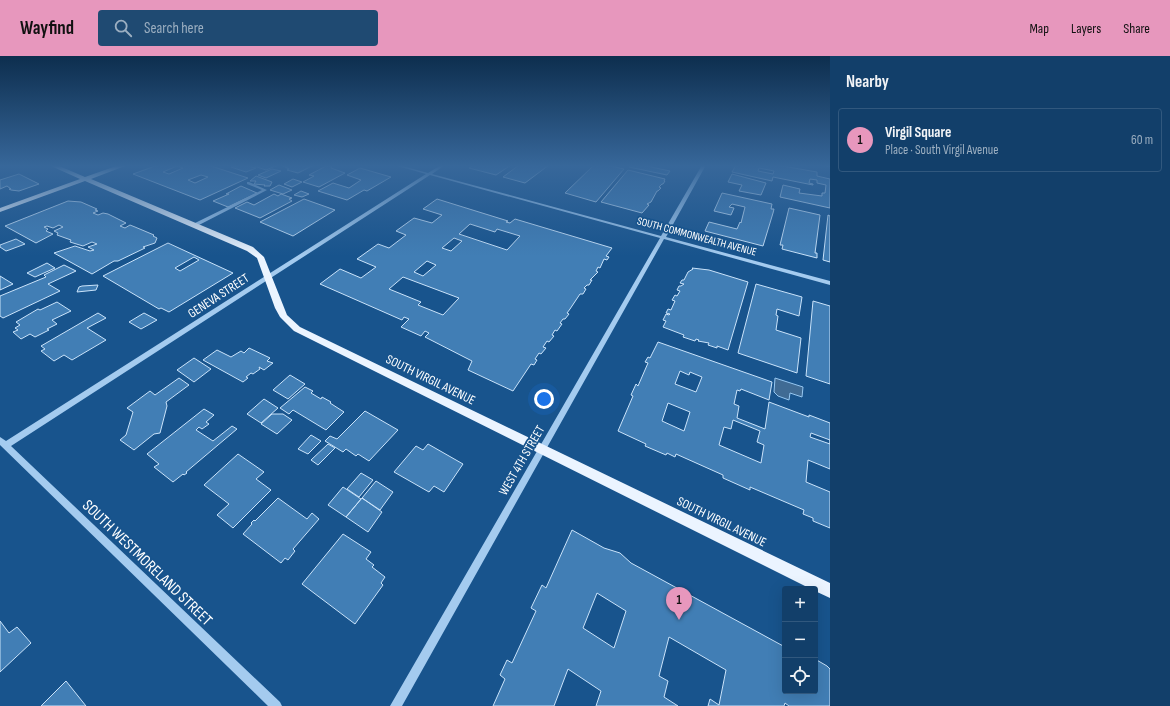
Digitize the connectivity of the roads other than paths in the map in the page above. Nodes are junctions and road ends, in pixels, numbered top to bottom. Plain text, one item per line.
1 (39, 195) edge
2 (126, 195) edge
3 (254, 195) edge
4 (396, 195) edge
5 (508, 195) edge
6 (686, 195) edge
7 (0, 210) edge
8 (195, 225) junction
9 (662, 237) junction
10 (268, 278) junction
11 (830, 283) edge
12 (3, 442) edge
13 (541, 450) junction
14 (830, 591) edge
15 (276, 706) edge
16 (396, 706) edge

1 - 7 main road
2 - 8 main road, SOUTH VIRGIL AVENUE
3 - 8 street
4 - 10 street, GENEVA STREET
5 - 9 street, SOUTH COMMONWEALTH AVENUE
6 - 9 street, WEST 4TH STREET
8 - 10 main road, SOUTH VIRGIL AVENUE
9 - 11 street, SOUTH COMMONWEALTH AVENUE
9 - 13 street, WEST 4TH STREET
10 - 12 street, GENEVA STREET
10 - 13 main road, SOUTH VIRGIL AVENUE
12 - 15 street, SOUTH WESTMORELAND STREET
13 - 14 main road, SOUTH VIRGIL AVENUE
13 - 16 street, WEST 4TH STREET

